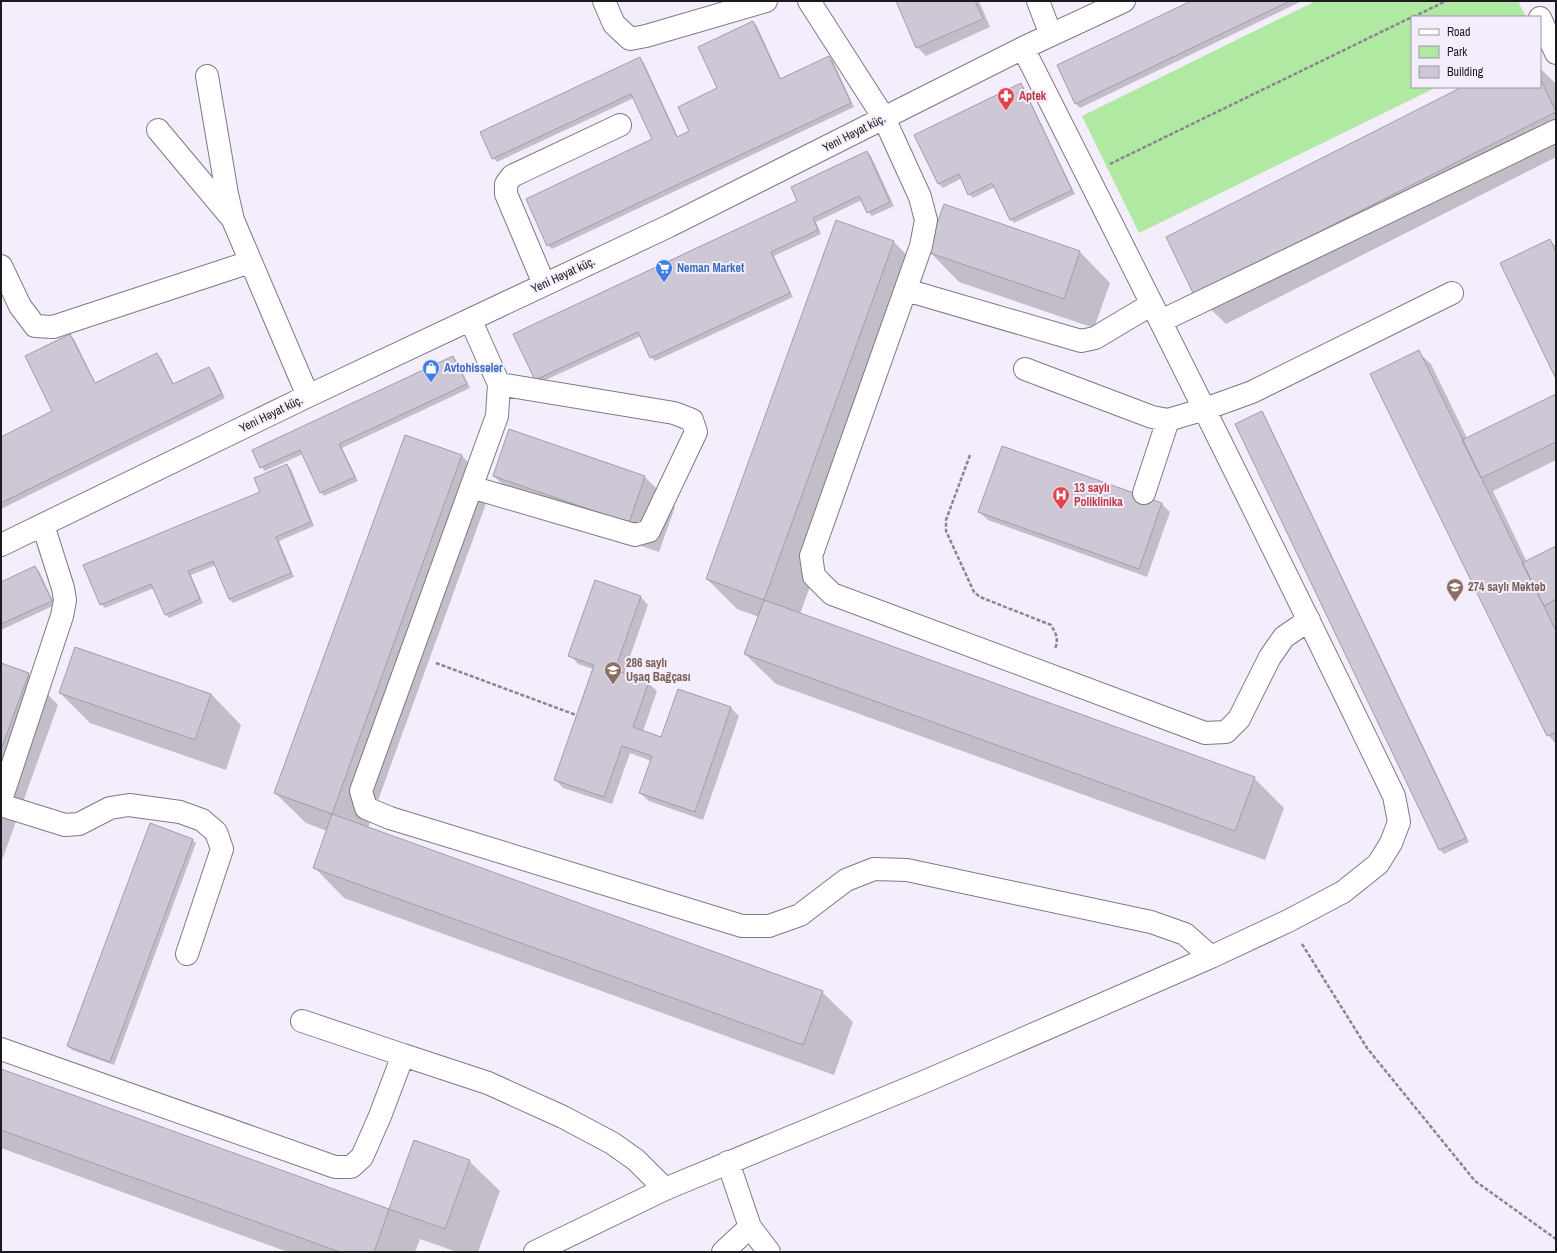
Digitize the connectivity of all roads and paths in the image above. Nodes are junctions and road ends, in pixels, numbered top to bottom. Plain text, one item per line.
1 (604, 1) edge
2 (766, 1) edge
3 (809, 1) edge
4 (1038, 1) edge
5 (1124, 1) edge
6 (1446, 1) edge
7 (1532, 1) edge
8 (1414, 16) edge
9 (1540, 16) edge
10 (1411, 17) edge
11 (1541, 19) edge
12 (1051, 34) junction
13 (1023, 48) junction
14 (1556, 53) edge
15 (207, 76) dead end
16 (884, 118) junction
17 (620, 125) dead end
18 (158, 130) dead end
19 (1556, 131) edge
20 (1088, 176) junction
21 (233, 220) junction
22 (250, 262) junction
23 (1, 266) edge
24 (544, 284) junction
25 (906, 290) junction
26 (1452, 293) dead end
27 (1157, 312) junction
28 (471, 321) junction
29 (1025, 369) dead end
30 (499, 384) junction
31 (308, 396) junction
32 (1205, 409) junction
33 (1168, 420) junction
34 (970, 455) dead end
35 (471, 487) junction
36 (1144, 493) dead end
37 (43, 525) junction
38 (1, 545) edge
39 (1309, 620) junction
40 (411, 653) junction
41 (1045, 673) junction
42 (576, 715) dead end
43 (1, 800) edge
44 (1, 805) edge
45 (1288, 921) junction
46 (187, 954) dead end
47 (1211, 957) junction
48 (302, 1020) dead end
49 (1, 1049) edge
50 (403, 1055) junction
51 (728, 1162) junction
52 (665, 1189) junction
53 (750, 1227) junction
54 (1556, 1239) edge
55 (535, 1252) edge
56 (724, 1252) edge
57 (769, 1252) edge

1 - 2 street
3 - 16 street
4 - 12 street
5 - 12 street, Yeni Həyat küç.
6 - 8 path
7 - 9 street
10 - 20 path
11 - 14 street
12 - 13 street, Yeni Həyat küç.
13 - 16 street, Yeni Həyat küç.
13 - 20 street
15 - 21 street
16 - 24 street, Yeni Həyat küç.
16 - 25 street
17 - 24 street
18 - 21 street
19 - 27 street
20 - 27 street
21 - 22 street
22 - 23 street
22 - 31 street
24 - 28 street, Yeni Həyat küç.
25 - 27 street
25 - 41 street
26 - 32 street
27 - 32 street
28 - 30 street
28 - 31 street, Yeni Həyat küç.
29 - 33 street
30 - 35 street
30 - 35 street
31 - 37 street, Yeni Həyat küç.
32 - 33 street
32 - 39 street
33 - 36 street
34 - 41 path
35 - 40 street
37 - 38 street, Yeni Həyat küç.
37 - 43 street
39 - 41 street
39 - 45 street
40 - 42 path
40 - 47 street
44 - 46 street
45 - 47 street
45 - 54 path
47 - 51 street
48 - 50 street
49 - 50 street
50 - 52 street
51 - 52 street
51 - 53 street
52 - 55 street
53 - 56 street
53 - 57 street

